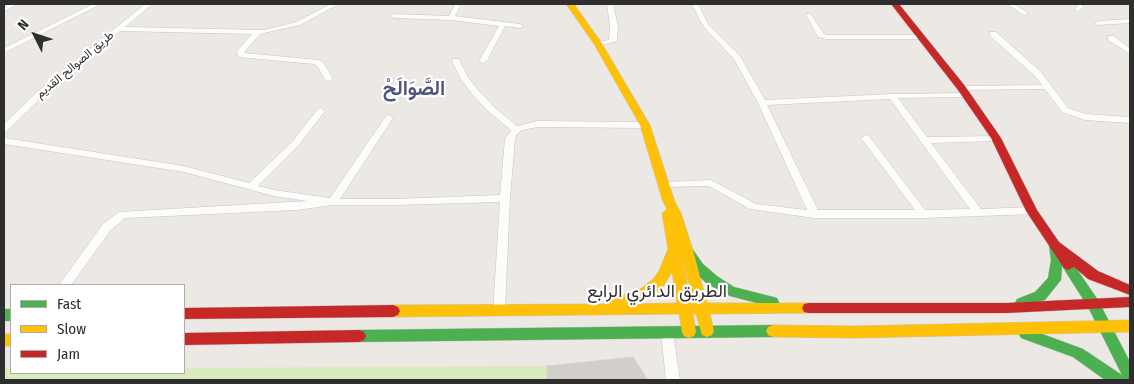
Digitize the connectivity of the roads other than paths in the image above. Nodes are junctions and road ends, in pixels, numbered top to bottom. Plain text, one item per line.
1 (15, 4) edge
2 (98, 4) edge
3 (149, 4) edge
4 (336, 4) edge
5 (458, 4) edge
6 (570, 4) edge
7 (610, 4) edge
8 (695, 4) edge
9 (895, 4) edge
10 (1010, 4) edge
11 (4, 10) edge
12 (1026, 14) dead end
13 (809, 15) dead end
14 (394, 16) dead end
15 (451, 18) junction
16 (1130, 21) edge
17 (1098, 23) dead end
18 (503, 24) junction
19 (520, 26) dead end
20 (118, 29) junction
21 (257, 33) junction
22 (993, 34) dead end
23 (922, 37) junction
24 (1111, 38) dead end
25 (598, 44) junction
26 (4, 51) edge
27 (1130, 52) edge
28 (456, 61) dead end
29 (483, 61) dead end
30 (328, 79) dead end
31 (1046, 87) junction
32 (965, 92) junction
33 (892, 96) junction
34 (762, 103) junction
35 (321, 111) dead end
36 (389, 118) dead end
37 (1130, 120) edge
38 (645, 125) junction
39 (4, 129) edge
40 (517, 130) junction
41 (866, 138) dead end
42 (996, 138) junction
43 (924, 140) junction
44 (4, 141) edge
45 (664, 185) junction
46 (251, 187) junction
47 (505, 198) junction
48 (333, 202) junction
49 (668, 202) junction
50 (1032, 211) junction
51 (978, 212) junction
52 (814, 214) junction
53 (923, 214) junction
54 (1055, 245) junction
55 (674, 249) junction
56 (686, 250) junction
57 (66, 284) edge
58 (1130, 290) edge
59 (1130, 302) edge
60 (1093, 304) junction
61 (1006, 308) junction
62 (591, 309) junction
63 (823, 309) junction
64 (685, 310) junction
65 (702, 310) junction
66 (498, 311) junction
67 (185, 314) edge
68 (1130, 326) edge
69 (1107, 328) junction
70 (1007, 329) junction
71 (707, 331) junction
72 (667, 332) junction
73 (689, 332) junction
74 (185, 339) edge
75 (1130, 376) edge
76 (673, 380) edge
77 (1117, 380) edge

1 - 11 street
2 - 26 street
3 - 20 street, طريق الصوالح القديم
4 - 21 street
5 - 15 street
6 - 25 main road
7 - 25 street
8 - 34 street
9 - 23 main road
10 - 12 street
13 - 23 street
14 - 15 street
15 - 18 street
16 - 17 street
18 - 19 street
18 - 29 street
20 - 21 street
20 - 39 street, طريق الصوالح القديم
21 - 30 street
22 - 31 street
23 - 32 main road
24 - 27 street
25 - 38 main road
28 - 40 street
31 - 32 street
31 - 37 street
32 - 33 street
32 - 42 main road
33 - 34 street
33 - 43 street
34 - 52 street
35 - 46 street
36 - 48 street
38 - 40 street
38 - 45 main road
40 - 47 street
41 - 53 street
42 - 43 street
42 - 50 main road
43 - 51 street
44 - 46 street
45 - 49 main road
45 - 52 street
46 - 48 street
47 - 48 street
47 - 66 street
48 - 57 street
49 - 55 main road
49 - 56 main road
50 - 51 street
50 - 54 main road
51 - 53 street
52 - 53 street
54 - 58 main road
54 - 60 main road
54 - 61 main road
55 - 62 main road
55 - 64 main road
56 - 63 main road
56 - 65 main road
59 - 60 main road, الطريق الدائري الرابع
60 - 61 main road, الطريق الدائري الرابع
60 - 69 main road
61 - 63 main road, الطريق الدائري الرابع
62 - 64 main road, الطريق الدائري الرابع
62 - 66 main road, الطريق الدائري الرابع
63 - 65 main road, الطريق الدائري الرابع
64 - 65 main road, الطريق الدائري الرابع
64 - 73 main road
65 - 71 main road
66 - 67 main road, الطريق الدائري الرابع
68 - 69 main road
69 - 70 main road
69 - 75 main road
70 - 71 main road
70 - 77 main road
71 - 73 main road
72 - 73 main road
72 - 74 main road
72 - 76 street

